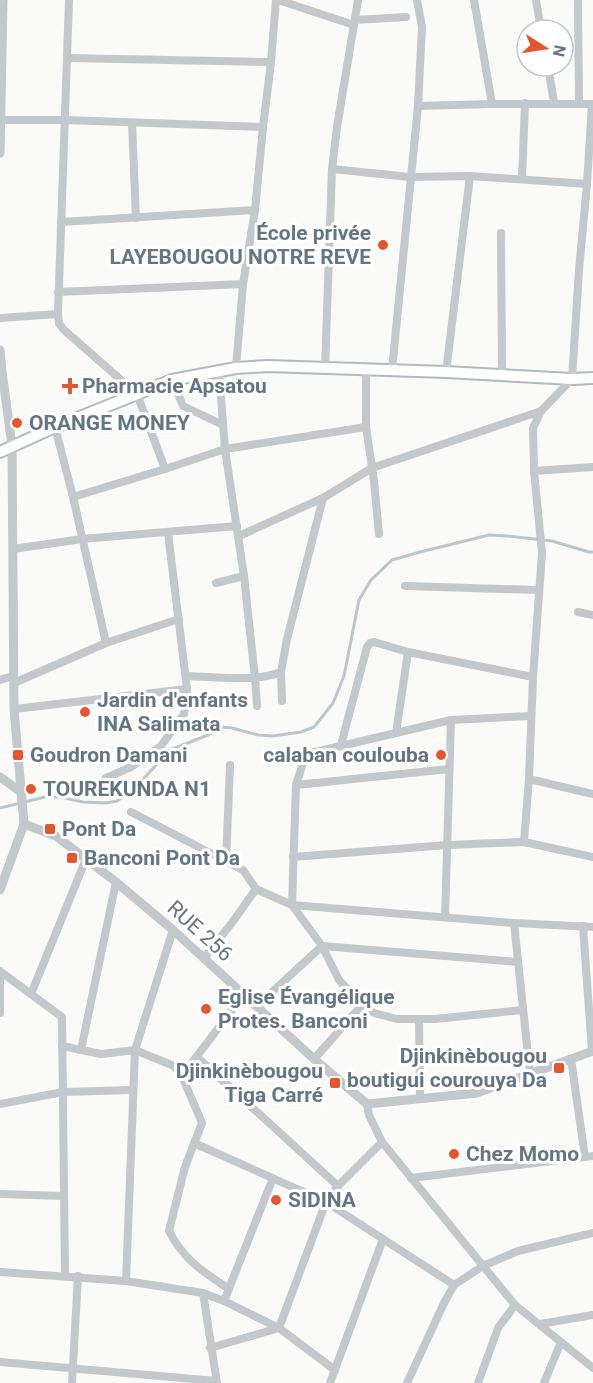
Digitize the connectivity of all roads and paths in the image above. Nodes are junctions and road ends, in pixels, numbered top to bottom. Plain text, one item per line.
1 (3, 0) edge
2 (69, 0) edge
3 (277, 0) edge
4 (358, 0) edge
5 (417, 0) edge
6 (474, 0) edge
7 (536, 0) edge
8 (578, 0) edge
9 (406, 17) dead end
10 (539, 18) edge
11 (355, 22) junction
12 (1, 50) edge
13 (67, 58) junction
14 (271, 62) junction
15 (550, 78) edge
16 (525, 103) junction
17 (554, 103) junction
18 (492, 104) junction
19 (579, 104) junction
20 (592, 104) edge
21 (418, 106) junction
22 (1, 120) edge
23 (64, 120) junction
24 (132, 123) junction
25 (263, 127) junction
26 (0, 153) edge
27 (332, 169) junction
28 (470, 176) junction
29 (410, 177) junction
30 (522, 179) junction
31 (587, 184) junction
32 (255, 210) junction
33 (136, 218) junction
34 (61, 222) junction
35 (501, 233) dead end
36 (243, 284) junction
37 (58, 292) junction
38 (58, 314) junction
39 (0, 318) edge
40 (0, 350) edge
41 (236, 368) junction
42 (325, 369) junction
43 (366, 370) junction
44 (392, 370) junction
45 (1, 371) edge
46 (219, 372) junction
47 (446, 372) junction
48 (502, 374) junction
49 (593, 378) edge
50 (572, 379) junction
51 (172, 380) junction
52 (137, 394) junction
53 (542, 411) junction
54 (223, 425) junction
55 (55, 427) junction
56 (366, 427) junction
57 (12, 446) junction
58 (225, 450) junction
59 (0, 452) edge
60 (593, 467) edge
61 (372, 468) junction
62 (165, 470) junction
63 (534, 471) junction
64 (73, 497) junction
65 (323, 498) junction
66 (237, 526) junction
67 (168, 533) junction
68 (379, 534) dead end
69 (239, 536) junction
70 (82, 538) junction
71 (12, 549) junction
72 (244, 576) junction
73 (216, 583) dead end
74 (405, 586) dead end
75 (538, 590) junction
76 (578, 612) dead end
77 (593, 615) edge
78 (178, 619) junction
79 (106, 644) junction
80 (408, 651) junction
81 (281, 672) junction
82 (186, 676) junction
83 (532, 677) junction
84 (255, 678) junction
85 (0, 680) edge
86 (14, 680) junction
87 (188, 689) junction
88 (282, 701) dead end
89 (257, 706) dead end
90 (14, 709) junction
91 (530, 716) junction
92 (451, 720) junction
93 (396, 733) junction
94 (340, 745) junction
95 (230, 765) dead end
96 (449, 769) junction
97 (0, 777) edge
98 (106, 778) dead end
99 (529, 778) junction
100 (296, 785) junction
101 (21, 792) junction
102 (593, 794) edge
103 (131, 812) dead end
104 (24, 824) junction
105 (524, 842) junction
106 (447, 845) junction
107 (293, 857) junction
108 (593, 857) edge
109 (86, 859) junction
110 (226, 862) junction
111 (116, 882) junction
112 (256, 889) junction
113 (0, 891) edge
114 (292, 905) junction
115 (445, 917) junction
116 (514, 923) junction
117 (583, 926) junction
118 (593, 927) edge
119 (173, 930) junction
120 (322, 946) junction
121 (204, 958) junction
122 (518, 962) junction
123 (0, 971) edge
124 (31, 994) junction
125 (244, 994) junction
126 (363, 1005) junction
127 (257, 1006) junction
128 (523, 1010) junction
129 (0, 1013) edge
130 (419, 1019) junction
131 (62, 1046) junction
132 (81, 1050) junction
133 (135, 1050) junction
134 (592, 1051) edge
135 (197, 1057) junction
136 (314, 1059) junction
137 (571, 1059) junction
138 (530, 1074) junction
139 (182, 1076) junction
140 (134, 1090) junction
141 (63, 1092) junction
142 (420, 1099) junction
143 (0, 1104) edge
144 (367, 1104) junction
145 (382, 1142) junction
146 (194, 1143) junction
147 (589, 1156) edge
148 (411, 1178) junction
149 (273, 1179) junction
150 (338, 1186) junction
151 (0, 1194) edge
152 (64, 1196) junction
153 (326, 1202) junction
154 (593, 1233) edge
155 (383, 1239) junction
156 (483, 1266) junction
157 (0, 1272) edge
158 (65, 1276) junction
159 (78, 1276) junction
160 (126, 1281) junction
161 (454, 1285) junction
162 (229, 1289) junction
163 (203, 1293) junction
164 (224, 1301) junction
165 (515, 1305) junction
166 (593, 1315) edge
167 (540, 1324) junction
168 (279, 1328) junction
169 (561, 1342) junction
170 (210, 1348) junction
171 (0, 1362) edge
172 (73, 1368) junction
173 (593, 1368) edge
174 (332, 1377) edge
175 (217, 1382) edge
176 (72, 1383) edge
177 (342, 1383) edge
178 (407, 1383) edge
179 (478, 1383) edge
180 (544, 1383) edge

1 - 12 street
2 - 13 street
3 - 11 street
3 - 14 street
4 - 11 street
5 - 21 street
6 - 18 street
7 - 10 street
8 - 19 street
9 - 11 street
11 - 27 street
12 - 22 street
13 - 14 street
13 - 23 street
14 - 25 street
15 - 17 street
16 - 17 street
16 - 18 street
16 - 30 street
17 - 19 street
18 - 21 street
19 - 20 street
20 - 31 street
21 - 29 street
22 - 23 street
22 - 26 street
23 - 24 street
23 - 34 street
24 - 25 street
24 - 33 street
25 - 32 street
27 - 29 street
27 - 42 street
28 - 29 street
28 - 30 street
28 - 47 street
29 - 44 street
30 - 31 street
31 - 50 street
32 - 33 street
32 - 36 street
33 - 34 street
34 - 37 street
35 - 48 street
36 - 37 street
36 - 41 street
37 - 38 street
38 - 39 street
38 - 52 street
40 - 45 street
41 - 42 main road
41 - 46 main road
42 - 43 main road
43 - 44 main road
43 - 56 street
44 - 47 main road
45 - 57 street
46 - 51 main road
46 - 54 street
47 - 48 main road
48 - 50 main road
49 - 50 main road
50 - 53 street
51 - 52 main road
51 - 54 street
52 - 55 main road
52 - 62 street
53 - 61 street
53 - 63 street
54 - 58 street
55 - 57 main road
55 - 64 street
56 - 58 street
56 - 61 street
57 - 59 main road
57 - 71 street
58 - 62 street
58 - 66 street
60 - 63 street
61 - 65 street
61 - 68 street
62 - 64 street
63 - 75 street
64 - 70 street
65 - 69 street
65 - 81 street
66 - 67 street
66 - 69 street
67 - 70 street
67 - 78 street
69 - 72 street
70 - 71 street
70 - 79 street
71 - 86 street
72 - 73 street
72 - 84 street
74 - 75 street
75 - 83 street
76 - 77 street
78 - 79 street
78 - 82 street
79 - 86 street
80 - 83 street
80 - 93 street
80 - 94 street
81 - 84 street
81 - 88 street
82 - 84 street
82 - 87 street
83 - 91 street
84 - 89 street
85 - 86 street
86 - 90 street
87 - 90 street
87 - 98 street
90 - 101 street
91 - 92 street
91 - 99 street
92 - 93 street
92 - 96 street
93 - 94 street
94 - 100 street
95 - 110 street
96 - 100 street
96 - 106 street
97 - 101 street
99 - 102 street
99 - 105 street
100 - 107 street
101 - 104 street
103 - 110 street
104 - 109 street, RUE 256
104 - 113 street
105 - 106 street
105 - 108 street
106 - 107 street
106 - 115 street
107 - 114 street
109 - 111 street, RUE 256
109 - 124 street
110 - 112 street
111 - 119 street, RUE 256
111 - 132 street
112 - 114 street
112 - 121 street
114 - 115 street
114 - 120 street
115 - 116 street
116 - 117 street
116 - 122 street
117 - 118 street
117 - 134 street
119 - 121 street, RUE 256
119 - 133 street
120 - 122 street
120 - 126 street
120 - 127 street
121 - 125 street, RUE 256
122 - 128 street
123 - 124 street
123 - 129 street
124 - 131 street
125 - 127 street, RUE 256
125 - 135 street
126 - 130 street
126 - 136 street
127 - 136 street, RUE 256
128 - 130 street
128 - 138 street
130 - 142 street
131 - 132 street
131 - 141 street
132 - 133 street
133 - 139 street
133 - 140 street
134 - 137 street
135 - 139 street
135 - 150 street
136 - 144 street, RUE 256
137 - 138 street
137 - 147 street
138 - 142 street
139 - 146 street
140 - 141 street
140 - 160 street
141 - 143 street
141 - 152 street
142 - 144 street
144 - 145 street
145 - 148 street
145 - 150 street
146 - 149 street
146 - 162 street
147 - 148 street
148 - 156 street
149 - 153 street
149 - 162 street
150 - 153 street
151 - 152 street
152 - 158 street
153 - 155 street
153 - 168 street
154 - 156 street
155 - 161 street
155 - 174 street
156 - 161 street
156 - 165 street
157 - 158 street
158 - 159 street
159 - 160 street
159 - 172 street
160 - 163 street
161 - 178 street
162 - 164 street
163 - 164 street
163 - 170 street
164 - 168 street
165 - 167 street
165 - 179 street
166 - 167 street
167 - 169 street
168 - 170 street
168 - 174 street
169 - 173 street
169 - 180 street
170 - 175 street
171 - 172 street
172 - 175 street
172 - 176 street
174 - 177 street

